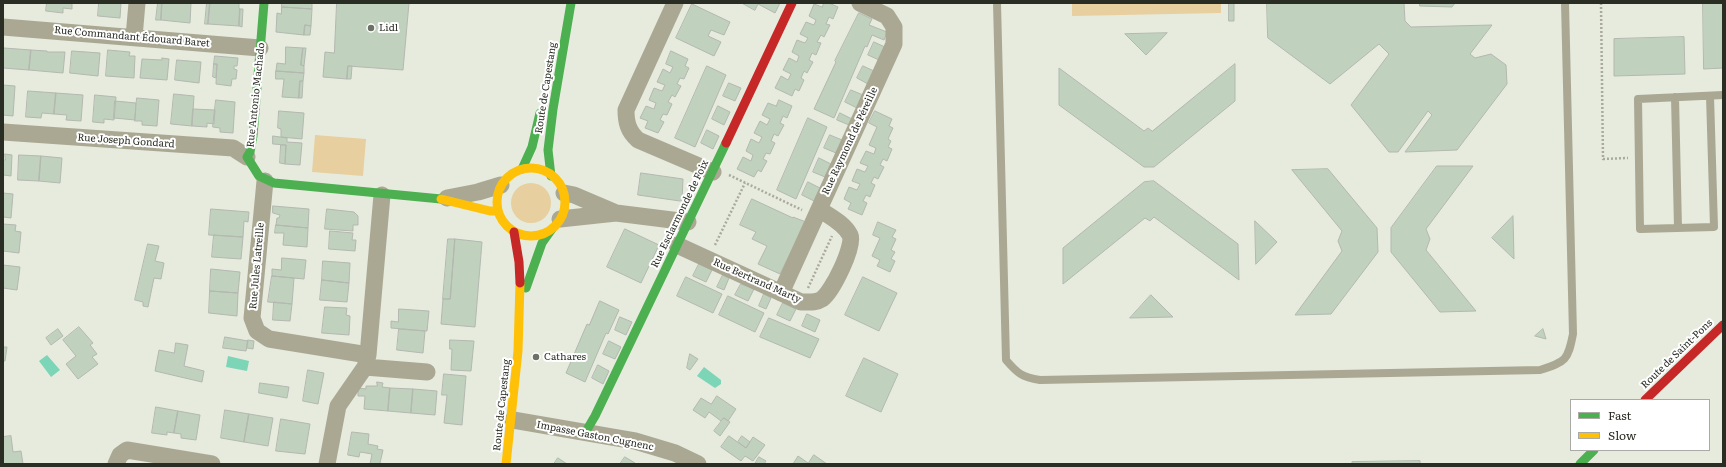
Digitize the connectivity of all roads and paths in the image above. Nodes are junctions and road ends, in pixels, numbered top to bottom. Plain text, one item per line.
1 (137, 3) edge
2 (264, 3) edge
3 (571, 3) edge
4 (675, 3) edge
5 (792, 3) edge
6 (860, 3) edge
7 (996, 3) edge
8 (1565, 3) edge
9 (1601, 3) edge
10 (3, 27) edge
11 (134, 37) junction
12 (260, 48) junction
13 (1723, 95) edge
14 (1710, 96) junction
15 (1675, 97) junction
16 (542, 102) dead end
17 (3, 132) edge
18 (247, 157) junction
19 (1639, 157) junction
20 (522, 169) junction
21 (713, 172) junction
22 (552, 176) junction
23 (265, 181) junction
24 (745, 183) junction
25 (501, 185) junction
26 (564, 193) junction
27 (382, 195) junction
28 (442, 199) junction
29 (498, 212) junction
30 (817, 212) junction
31 (616, 213) junction
32 (688, 222) junction
33 (838, 223) junction
34 (556, 224) junction
35 (1678, 228) junction
36 (514, 232) junction
37 (677, 245) junction
38 (714, 247) dead end
39 (781, 293) junction
40 (522, 301) junction
41 (801, 302) junction
42 (1723, 325) edge
43 (366, 361) junction
44 (427, 372) dead end
45 (1647, 399) edge
46 (513, 420) junction
47 (585, 433) junction
48 (1593, 451) edge
49 (116, 464) edge
50 (212, 464) edge
51 (327, 464) edge
52 (506, 464) edge
53 (698, 464) edge
54 (1580, 464) edge

1 - 11 street
2 - 12 street, Rue Antonio Machado
3 - 22 street, Route de Capestang
4 - 21 street
5 - 21 street, Rue Esclarmonde de Foix
6 - 30 street, Rue Raymond de Péreille
7 - 8 lane
9 - 19 path
10 - 11 street, Rue Commandant Édouard Baret
11 - 12 street, Rue Commandant Édouard Baret
12 - 18 street, Rue Antonio Machado
13 - 14 lane
14 - 15 lane
14 - 35 lane
15 - 19 lane
15 - 35 lane
16 - 20 street, Route de Capestang
17 - 18 street, Rue Joseph Gondard
18 - 23 street, Rue Antonio Machado
19 - 35 lane
20 - 22 street
20 - 25 street
21 - 24 path
21 - 32 street, Rue Esclarmonde de Foix
22 - 26 street
23 - 27 street
23 - 43 street, Rue Jules Latreille
24 - 30 path
24 - 38 path
25 - 28 street
25 - 29 street
26 - 31 street
26 - 34 street
27 - 28 street
27 - 43 street
28 - 29 street
29 - 36 street
30 - 33 street, Rue Bertrand Marty
30 - 39 street, Rue Raymond de Péreille
31 - 32 street
31 - 34 street
32 - 37 street, Rue Esclarmonde de Foix
33 - 41 path
33 - 41 street, Rue Bertrand Marty
34 - 36 street
34 - 40 street, Route de Capestang
36 - 40 street, Route de Capestang
37 - 39 street, Rue Bertrand Marty
37 - 47 street, Rue Esclarmonde de Foix
39 - 41 street, Rue Bertrand Marty
40 - 46 street, Route de Capestang
42 - 45 street, Route de Saint-Pons
43 - 44 street, Rue Jules Latreille
43 - 51 street
46 - 47 street, Impasse Gaston Cugnenc
46 - 52 street, Route de Capestang
47 - 53 street, Impasse Gaston Cugnenc
48 - 54 street
49 - 50 street

